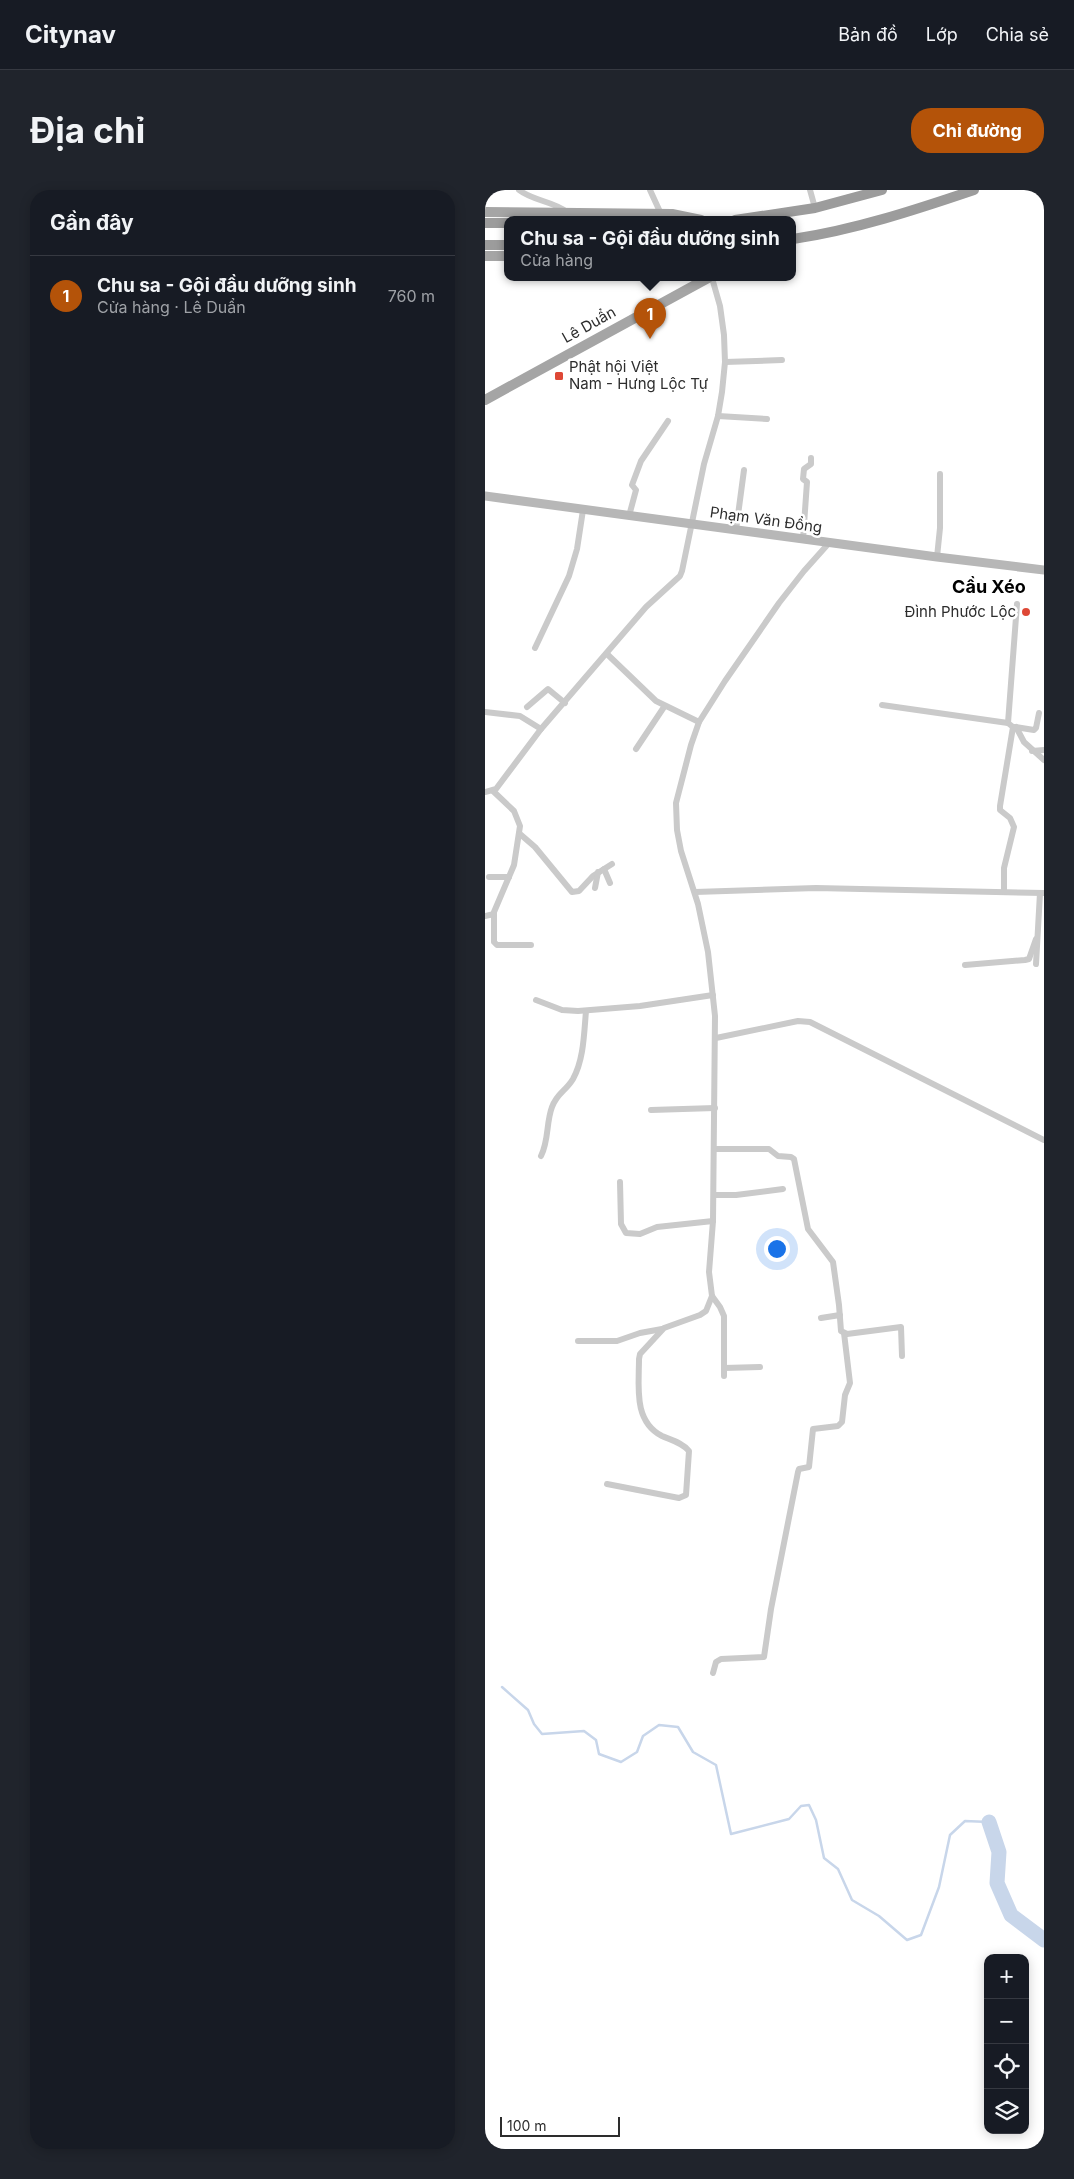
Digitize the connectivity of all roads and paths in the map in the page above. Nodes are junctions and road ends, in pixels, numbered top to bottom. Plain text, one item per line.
1 (519, 190) edge
2 (650, 190) edge
3 (810, 190) edge
4 (882, 190) edge
5 (974, 190) edge
6 (815, 208) junction
7 (485, 212) edge
8 (567, 213) junction
9 (661, 214) junction
10 (674, 216) edge
11 (767, 216) edge
12 (485, 223) edge
13 (504, 223) edge
14 (796, 239) edge
15 (485, 245) edge
16 (504, 246) edge
17 (485, 256) edge
18 (504, 256) edge
19 (702, 281) edge
20 (713, 281) edge
21 (782, 360) dead end
22 (725, 362) junction
23 (485, 400) edge
24 (718, 416) junction
25 (767, 419) dead end
26 (668, 421) dead end
27 (811, 458) dead end
28 (744, 470) dead end
29 (940, 474) dead end
30 (485, 496) edge
31 (583, 510) junction
32 (629, 516) junction
33 (690, 524) junction
34 (736, 530) junction
35 (803, 539) junction
36 (829, 543) junction
37 (937, 557) junction
38 (1044, 570) edge
39 (1017, 604) dead end
40 (535, 648) dead end
41 (607, 654) junction
42 (565, 703) junction
43 (882, 705) dead end
44 (527, 707) dead end
45 (664, 707) junction
46 (485, 712) edge
47 (1039, 714) dead end
48 (699, 722) junction
49 (1013, 726) junction
50 (541, 729) junction
51 (636, 749) dead end
52 (1044, 750) edge
53 (1032, 751) junction
54 (1044, 760) edge
55 (493, 791) junction
56 (485, 792) edge
57 (520, 834) junction
58 (612, 864) dead end
59 (601, 870) junction
60 (489, 877) dead end
61 (509, 877) junction
62 (610, 882) dead end
63 (595, 888) dead end
64 (695, 892) junction
65 (1004, 892) junction
66 (1042, 893) edge
67 (494, 914) junction
68 (485, 916) edge
69 (1036, 939) junction
70 (531, 945) dead end
71 (1035, 964) dead end
72 (965, 965) dead end
73 (713, 996) junction
74 (536, 1000) dead end
75 (586, 1011) junction
76 (715, 1038) junction
77 (715, 1108) junction
78 (651, 1110) dead end
79 (1044, 1140) edge
80 (714, 1149) junction
81 (541, 1156) dead end
82 (620, 1182) dead end
83 (783, 1189) dead end
84 (714, 1195) junction
85 (713, 1221) junction
86 (712, 1296) junction
87 (840, 1315) junction
88 (821, 1318) dead end
89 (664, 1328) junction
90 (844, 1333) junction
91 (578, 1341) dead end
92 (901, 1356) dead end
93 (760, 1367) dead end
94 (607, 1484) dead end
95 (713, 1673) dead end

1 - 8 street
2 - 9 street
3 - 6 street
4 - 6 highway
5 - 14 highway
6 - 11 highway
7 - 8 main road
8 - 9 main road
9 - 10 main road
12 - 13 highway
15 - 16 highway
17 - 18 main road
19 - 23 main road, Lê Duẩn
20 - 22 street
21 - 22 street
22 - 24 street
24 - 25 street
24 - 33 street
26 - 32 street
27 - 35 street
28 - 34 street
29 - 37 street
30 - 31 main road, Phạm Văn Đồng
31 - 32 main road, Phạm Văn Đồng
31 - 40 street
32 - 33 main road, Phạm Văn Đồng
33 - 34 main road, Phạm Văn Đồng
33 - 41 street
34 - 35 main road, Phạm Văn Đồng
35 - 36 main road, Phạm Văn Đồng
36 - 37 main road, Phạm Văn Đồng
36 - 48 street
37 - 38 main road, Phạm Văn Đồng
39 - 49 street
41 - 42 street
41 - 45 street
42 - 44 street
42 - 50 street
43 - 49 street
45 - 48 street
45 - 51 street
46 - 50 street
47 - 49 street
48 - 64 street
49 - 53 street
49 - 65 street
50 - 55 street
52 - 53 street
53 - 54 street
55 - 56 street
55 - 57 street
57 - 59 street
57 - 61 street
58 - 59 street
59 - 62 street
59 - 63 street
60 - 61 street
61 - 67 street
64 - 65 street
64 - 73 street
65 - 66 street
66 - 69 street
67 - 68 street
67 - 70 street
69 - 71 street
69 - 72 street
73 - 75 street
73 - 76 street
74 - 75 street
75 - 81 street
76 - 77 street
76 - 79 street
77 - 78 street
77 - 80 street
80 - 84 street
80 - 87 street
82 - 85 street
83 - 84 street
84 - 85 street
85 - 86 street
86 - 89 street
86 - 93 street
87 - 88 street
87 - 90 street
89 - 91 street
89 - 94 street
90 - 92 street
90 - 95 street

